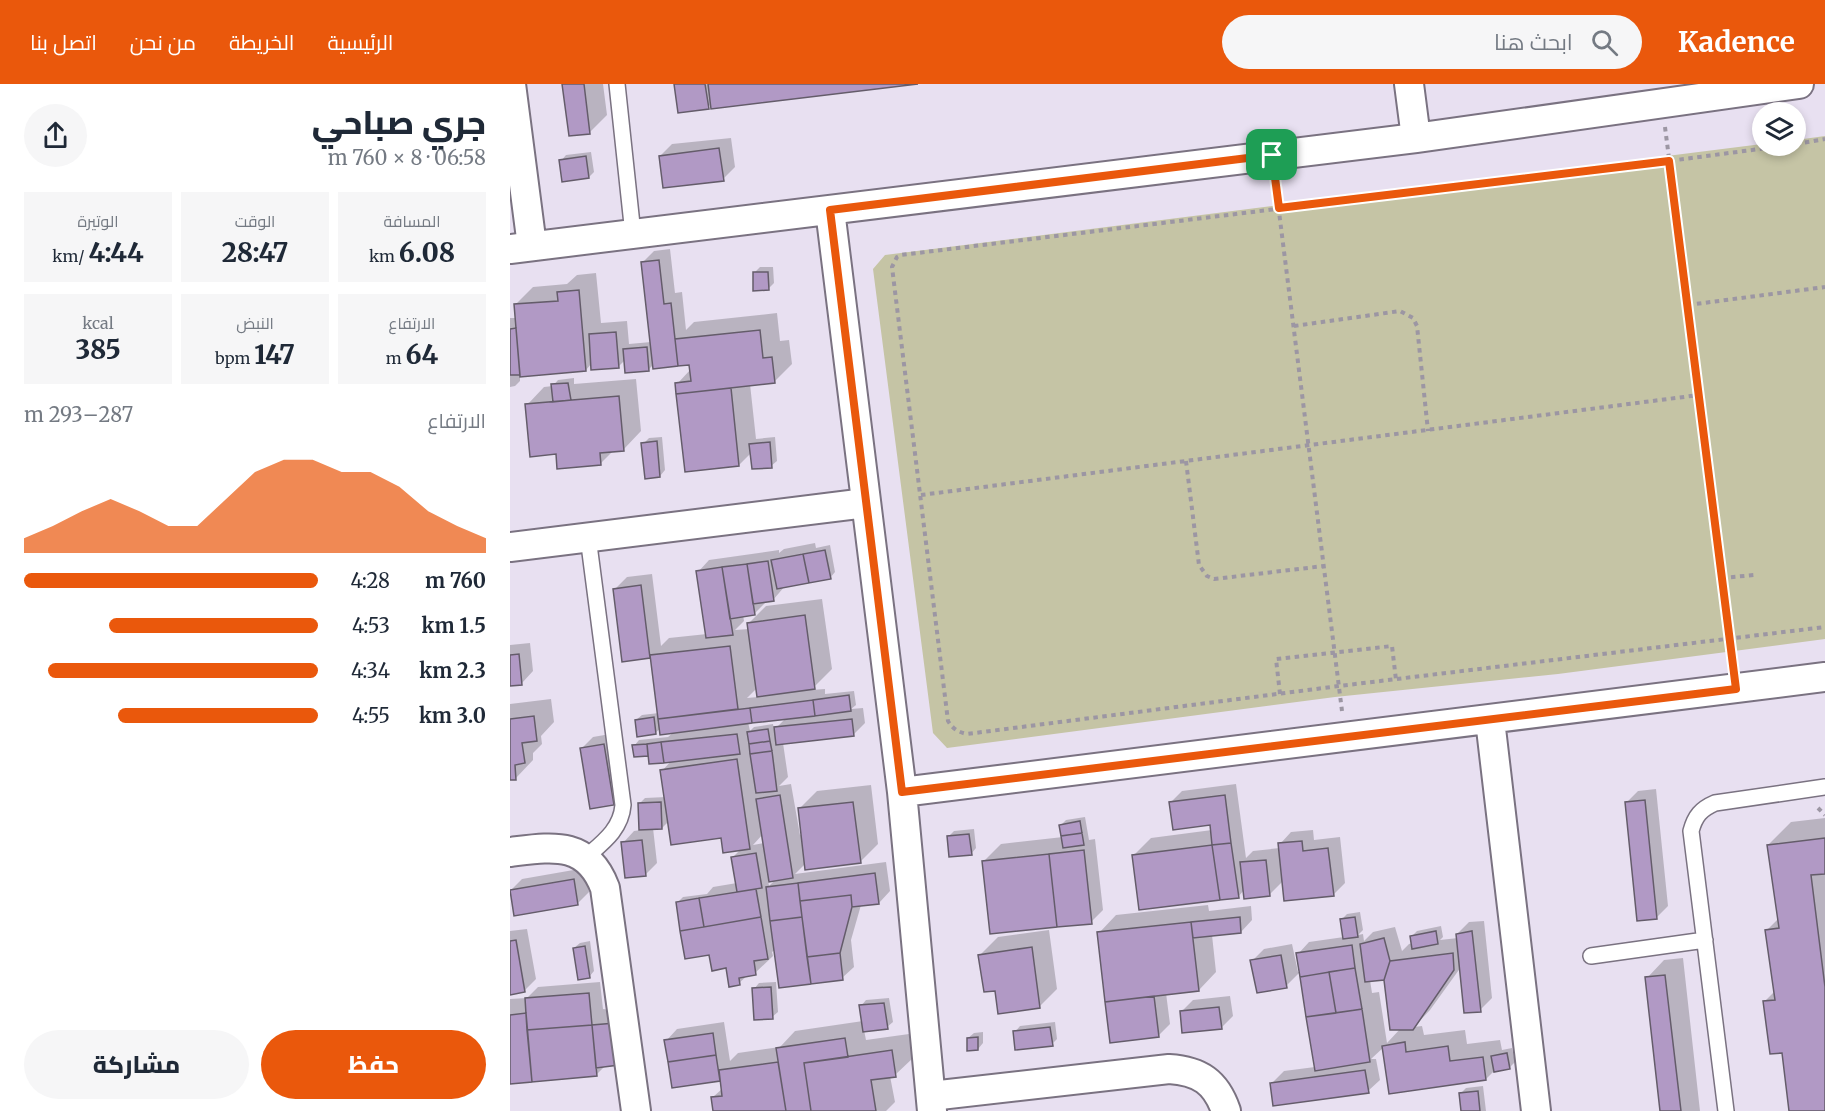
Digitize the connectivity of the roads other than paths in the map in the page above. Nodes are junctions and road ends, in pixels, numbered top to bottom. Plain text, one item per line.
1 (511, 84) edge
2 (617, 84) edge
3 (1408, 84) edge
4 (1799, 84) edge
5 (1717, 90) edge
6 (1416, 138) junction
7 (830, 210) junction
8 (633, 234) junction
9 (521, 248) edge
10 (866, 503) junction
11 (588, 537) junction
12 (510, 547) edge
13 (1825, 677) edge
14 (1490, 720) junction
15 (1825, 787) edge
16 (902, 792) junction
17 (510, 852) edge
18 (585, 858) junction
19 (1705, 940) junction
20 (1592, 956) dead end
21 (931, 1104) edge
22 (636, 1111) edge
23 (1226, 1111) edge
24 (1536, 1111) edge
25 (1726, 1111) edge

1 - 9 street
2 - 8 lane
3 - 6 street
4 - 5 street
5 - 6 street
6 - 7 street
7 - 8 street
7 - 10 street
8 - 9 street
10 - 11 street
10 - 16 street
11 - 12 street
11 - 18 lane
13 - 14 street
14 - 16 street
14 - 24 street
15 - 19 lane
16 - 21 street
17 - 18 street
18 - 22 street
19 - 20 lane
19 - 25 lane
21 - 23 street

